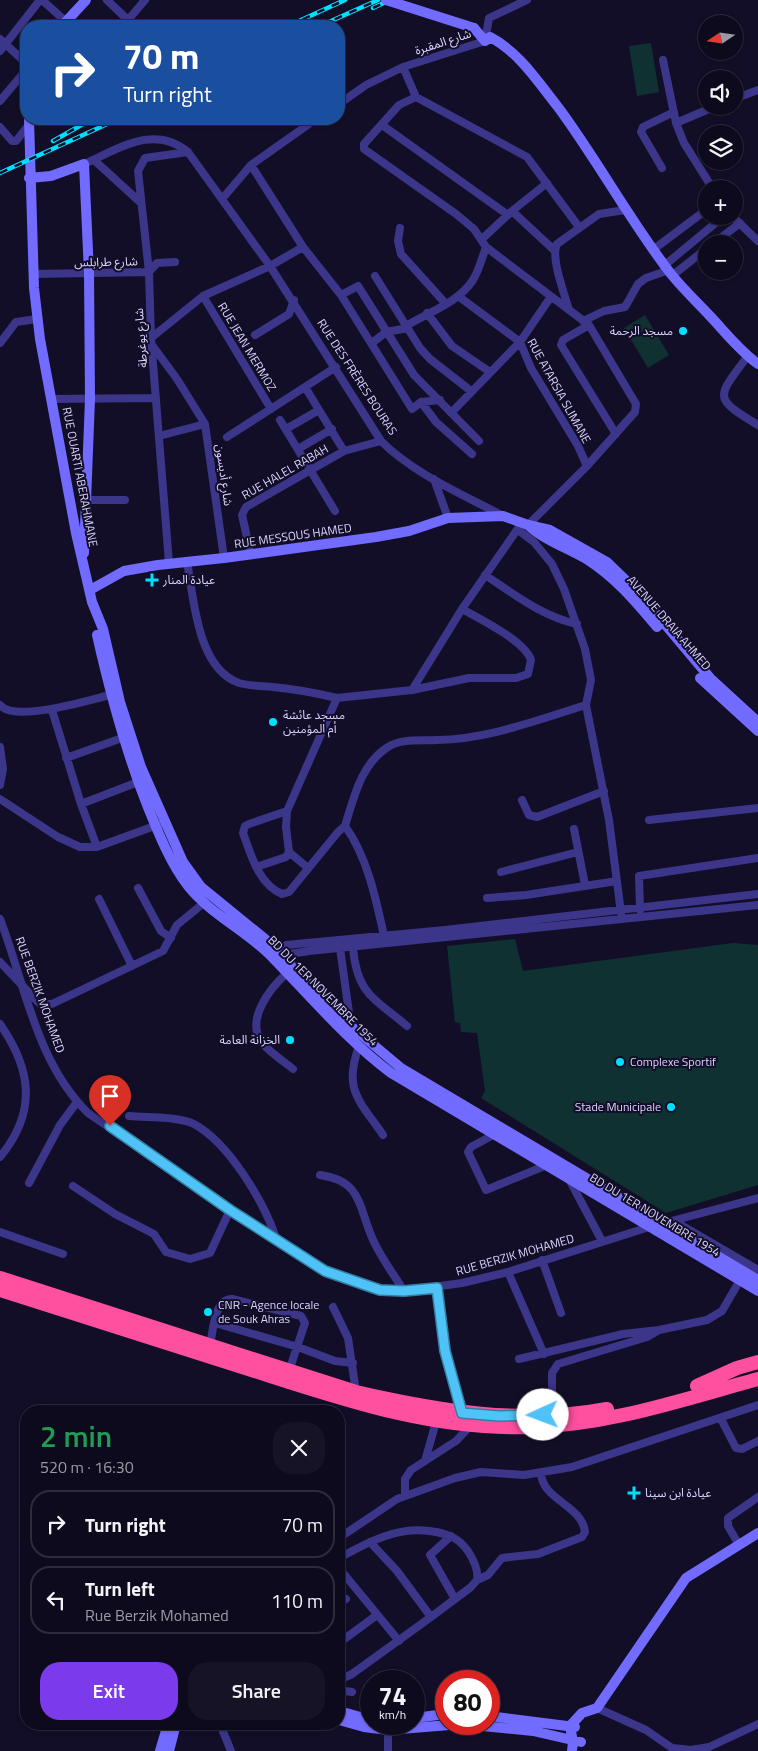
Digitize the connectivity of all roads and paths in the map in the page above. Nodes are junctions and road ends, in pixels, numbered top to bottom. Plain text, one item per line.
1 (41, 0) edge
2 (86, 0) edge
3 (107, 0) edge
4 (145, 0) edge
5 (386, 0) edge
6 (527, 0) edge
7 (23, 20) edge
8 (61, 20) edge
9 (70, 20) edge
10 (123, 20) edge
11 (129, 20) edge
12 (20, 23) edge
13 (485, 41) junction
14 (3, 42) edge
15 (0, 51) edge
16 (20, 58) edge
17 (663, 60) dead end
18 (403, 67) junction
19 (20, 77) edge
20 (758, 90) edge
21 (743, 96) edge
22 (416, 97) junction
23 (345, 100) edge
24 (0, 101) edge
25 (674, 112) junction
26 (698, 113) edge
27 (676, 122) junction
28 (26, 125) edge
29 (28, 125) edge
30 (307, 125) edge
31 (382, 125) junction
32 (0, 127) edge
33 (188, 152) junction
34 (94, 160) junction
35 (84, 164) junction
36 (251, 164) junction
37 (662, 168) dead end
38 (29, 178) junction
39 (707, 180) edge
40 (547, 184) junction
41 (222, 199) junction
42 (140, 202) junction
43 (626, 210) junction
44 (510, 213) junction
45 (698, 216) edge
46 (715, 225) edge
47 (738, 225) edge
48 (742, 225) edge
49 (579, 227) junction
50 (400, 228) dead end
51 (725, 235) edge
52 (482, 239) junction
53 (758, 241) edge
54 (303, 247) junction
55 (486, 247) junction
56 (554, 250) junction
57 (654, 250) junction
58 (698, 254) edge
59 (175, 262) dead end
60 (270, 266) junction
61 (669, 270) junction
62 (149, 272) junction
63 (89, 273) junction
64 (33, 274) junction
65 (375, 276) dead end
66 (340, 294) junction
67 (204, 296) junction
68 (458, 296) junction
69 (550, 298) junction
70 (294, 300) junction
71 (446, 304) junction
72 (569, 310) junction
73 (428, 313) junction
74 (37, 319) junction
75 (586, 323) junction
76 (407, 327) junction
77 (386, 332) junction
78 (255, 335) dead end
79 (151, 342) junction
80 (520, 342) junction
81 (0, 343) edge
82 (372, 343) junction
83 (747, 357) junction
84 (758, 364) edge
85 (336, 367) junction
86 (490, 372) junction
87 (304, 387) junction
88 (471, 391) junction
89 (90, 398) junction
90 (156, 398) junction
91 (52, 399) junction
92 (440, 400) junction
93 (421, 402) junction
94 (271, 409) junction
95 (319, 410) junction
96 (451, 413) junction
97 (280, 420) dead end
98 (205, 424) junction
99 (758, 425) edge
100 (286, 429) junction
101 (332, 429) junction
102 (616, 434) junction
103 (159, 436) junction
104 (227, 437) dead end
105 (381, 441) junction
106 (479, 441) dead end
107 (298, 449) junction
108 (344, 451) junction
109 (472, 454) dead end
110 (587, 466) junction
111 (310, 471) junction
112 (434, 479) junction
113 (86, 500) junction
114 (125, 500) dead end
115 (335, 511) dead end
116 (503, 516) junction
117 (448, 518) junction
118 (522, 526) junction
119 (250, 554) junction
120 (224, 558) junction
121 (83, 559) junction
122 (187, 562) junction
123 (169, 563) junction
124 (485, 575) junction
125 (90, 590) junction
126 (92, 602) junction
127 (462, 609) junction
128 (577, 624) junction
129 (664, 629) junction
130 (412, 690) junction
131 (110, 694) junction
132 (337, 698) junction
133 (0, 705) edge
134 (586, 705) junction
135 (52, 710) junction
136 (758, 722) edge
137 (758, 731) edge
138 (122, 738) junction
139 (0, 747) edge
140 (66, 758) junction
141 (138, 782) junction
142 (0, 785) edge
143 (604, 791) junction
144 (0, 799) edge
145 (522, 800) dead end
146 (81, 804) junction
147 (758, 808) edge
148 (287, 811) junction
149 (649, 820) dead end
150 (160, 824) junction
151 (345, 826) junction
152 (574, 829) dead end
153 (97, 847) junction
154 (290, 852) junction
155 (578, 852) junction
156 (758, 858) edge
157 (256, 868) junction
158 (308, 868) junction
159 (501, 872) dead end
160 (617, 881) junction
161 (585, 885) junction
162 (138, 888) dead end
163 (758, 894) edge
164 (487, 898) dead end
165 (99, 899) dead end
166 (205, 902) junction
167 (758, 905) edge
168 (639, 907) junction
169 (621, 909) junction
170 (640, 917) junction
171 (0, 919) edge
172 (623, 920) junction
173 (384, 936) junction
174 (171, 938) junction
175 (340, 948) junction
176 (353, 948) junction
177 (277, 956) junction
178 (0, 962) edge
179 (132, 966) junction
180 (287, 973) junction
181 (22, 985) junction
182 (0, 1024) edge
183 (351, 1026) junction
184 (407, 1026) dead end
185 (356, 1044) junction
186 (293, 1069) dead end
187 (77, 1102) junction
188 (129, 1116) dead end
189 (505, 1129) junction
190 (495, 1134) junction
191 (383, 1135) dead end
192 (0, 1157) edge
193 (547, 1165) junction
194 (320, 1175) dead end
195 (568, 1178) junction
196 (29, 1183) dead end
197 (73, 1186) dead end
198 (758, 1198) edge
199 (230, 1210) junction
200 (669, 1222) junction
201 (649, 1227) junction
202 (0, 1232) edge
203 (276, 1238) junction
204 (602, 1241) junction
205 (63, 1254) dead end
206 (542, 1260) junction
207 (758, 1270) edge
208 (508, 1272) junction
209 (0, 1278) edge
210 (740, 1280) junction
211 (758, 1280) edge
212 (437, 1288) junction
213 (0, 1290) edge
214 (404, 1291) junction
215 (758, 1291) edge
216 (333, 1307) dead end
217 (561, 1313) dead end
218 (215, 1324) junction
219 (659, 1330) junction
220 (594, 1341) junction
221 (210, 1346) junction
222 (298, 1347) junction
223 (597, 1352) junction
224 (544, 1354) junction
225 (520, 1359) dead end
226 (758, 1362) edge
227 (353, 1363) junction
228 (289, 1371) junction
229 (758, 1371) edge
230 (758, 1379) edge
231 (697, 1386) junction
232 (356, 1392) junction
233 (758, 1405) edge
234 (462, 1413) junction
235 (543, 1415) junction
236 (721, 1419) junction
237 (436, 1422) junction
238 (470, 1426) junction
239 (758, 1441) edge
240 (425, 1461) junction
241 (541, 1473) junction
242 (405, 1496) junction
243 (758, 1497) edge
244 (758, 1533) edge
245 (345, 1534) edge
246 (451, 1536) junction
247 (370, 1542) junction
248 (739, 1545) junction
249 (345, 1555) edge
250 (345, 1575) edge
251 (477, 1580) junction
252 (455, 1599) junction
253 (377, 1615) junction
254 (431, 1618) junction
255 (345, 1639) edge
256 (399, 1641) junction
257 (345, 1678) edge
258 (345, 1691) edge
259 (352, 1692) dead end
260 (597, 1708) junction
261 (345, 1713) edge
262 (360, 1717) edge
263 (500, 1717) edge
264 (345, 1722) edge
265 (758, 1724) edge
266 (360, 1726) edge
267 (425, 1726) edge
268 (574, 1727) junction
269 (166, 1730) edge
270 (174, 1730) edge
271 (222, 1730) edge
272 (388, 1735) edge
273 (577, 1747) edge
274 (160, 1751) edge
275 (169, 1751) edge
276 (231, 1751) edge
277 (388, 1751) edge

1 - 7 street
1 - 8 street
2 - 9 street
3 - 10 street
4 - 11 street
5 - 13 street, bridge
6 - 13 street, شارع المقبرة
12 - 14 street
13 - 18 street, شارع المقبرة
13 - 43 street
14 - 15 street
14 - 16 street
17 - 25 street
18 - 22 street
18 - 23 street, شارع المقبرة
19 - 24 street
20 - 21 street
22 - 31 street
22 - 40 street
25 - 27 street
25 - 37 street
26 - 27 street
27 - 39 street
28 - 32 street
29 - 38 street, RUE OUARTI ABERAHMANE
30 - 36 street
31 - 44 street
31 - 52 street
33 - 34 street
33 - 41 street
33 - 42 street, شارع يوغرطة
34 - 35 street
34 - 42 street
35 - 38 street
35 - 63 street
36 - 41 street
36 - 54 street
38 - 64 street, RUE OUARTI ABERAHMANE
40 - 44 street
40 - 49 street
41 - 60 street
42 - 62 street, شارع يوغرطة
43 - 49 street
43 - 57 street
44 - 52 street
44 - 56 street
45 - 57 street
46 - 61 street
47 - 51 street
48 - 53 street
49 - 56 street
50 - 71 street
52 - 55 street
54 - 60 street
54 - 66 street
55 - 68 street
55 - 69 street
56 - 72 street
57 - 61 street
58 - 61 street
59 - 62 street, شارع طرابلس
60 - 67 street
60 - 70 street, RUE DES FRÈRES BOURAS
61 - 75 street
61 - 83 street
62 - 63 street, شارع طرابلس
62 - 79 street, شارع يوغرطة
63 - 64 street, شارع طرابلس
63 - 89 street
64 - 74 street, RUE OUARTI ABERAHMANE
65 - 76 street
66 - 77 street
66 - 82 street
67 - 79 street
67 - 94 street, RUE JEAN MERMOZ
68 - 71 street
68 - 80 street, RUE ATARSIA SLIMANE
69 - 72 street
69 - 80 street
70 - 78 street
70 - 85 street, RUE DES FRÈRES BOURAS
71 - 73 street
72 - 75 street
73 - 76 street
73 - 86 street
74 - 81 street
74 - 91 street, RUE OUARTI ABERAHMANE
75 - 102 street
75 - 102 street
76 - 77 street
76 - 88 street
77 - 82 street
77 - 92 street
79 - 90 street, شارع يوغرطة
79 - 98 street
80 - 86 street
80 - 110 street, RUE ATARSIA SLIMANE
82 - 93 street
83 - 84 street
83 - 99 street
85 - 87 street
85 - 105 street, RUE DES FRÈRES BOURAS
86 - 88 street
87 - 94 street
87 - 95 street
88 - 96 street
89 - 90 street
89 - 91 street
89 - 113 street
90 - 103 street, شارع يوغرطة
91 - 121 street, RUE OUARTI ABERAHMANE
92 - 93 street
92 - 96 street
93 - 109 street
94 - 104 street
95 - 100 street
95 - 101 street
96 - 106 street
97 - 100 street
98 - 103 street
98 - 120 street, شارع أديسون
100 - 107 street
101 - 107 street
101 - 108 street
102 - 110 street
103 - 123 street, شارع يوغرطة
105 - 108 street, RUE HALEL RABAH
105 - 112 street, RUE DES FRÈRES BOURAS
107 - 111 street
108 - 111 street, RUE HALEL RABAH
110 - 118 street
111 - 115 street
111 - 119 street, RUE HALEL RABAH
112 - 116 street, RUE DES FRÈRES BOURAS
112 - 117 street
113 - 114 street
113 - 121 street
116 - 117 street, RUE MESSOUS HAMED
116 - 118 street, RUE DES FRÈRES BOURAS
117 - 119 street, RUE MESSOUS HAMED
118 - 124 street
118 - 128 street
118 - 129 street, AVENUE DRAIA AHMED
119 - 120 street, RUE MESSOUS HAMED
120 - 122 street, RUE MESSOUS HAMED
121 - 125 street
122 - 123 street, RUE MESSOUS HAMED
122 - 132 street
123 - 125 street, RUE MESSOUS HAMED
124 - 127 street
124 - 128 street
125 - 126 street
126 - 131 street, BD DU 1ER NOVEMBRE 1954
126 - 150 street
127 - 130 street
127 - 130 street
128 - 134 street
129 - 136 street, AVENUE DRAIA AHMED
129 - 137 street, AVENUE DRAIA AHMED
130 - 132 street
131 - 135 street
131 - 138 street, BD DU 1ER NOVEMBRE 1954
132 - 148 street
133 - 135 street
134 - 143 street
134 - 151 street
135 - 140 street
138 - 140 street
138 - 141 street, BD DU 1ER NOVEMBRE 1954
139 - 142 street
140 - 146 street
141 - 146 street
141 - 150 street, BD DU 1ER NOVEMBRE 1954
143 - 145 street
143 - 160 street
144 - 153 street
146 - 153 street
147 - 149 street
148 - 154 street
148 - 157 street
150 - 153 street
150 - 166 street, BD DU 1ER NOVEMBRE 1954
150 - 177 street
151 - 158 street
151 - 173 street
152 - 155 street
154 - 157 street
154 - 158 street
155 - 159 street
155 - 161 street
156 - 168 street
157 - 158 street
160 - 161 street
160 - 169 street
161 - 164 street
162 - 174 street
163 - 168 street
165 - 179 street
166 - 174 street
166 - 177 street, BD DU 1ER NOVEMBRE 1954
167 - 170 street
168 - 169 street
168 - 170 street
169 - 172 street
169 - 173 street
170 - 172 street
171 - 181 street, RUE BERZIK MOHAMED
172 - 176 street
173 - 177 street
174 - 179 street
175 - 176 street
175 - 177 street
175 - 183 street
176 - 184 street
177 - 180 street, BD DU 1ER NOVEMBRE 1954
177 - 183 street
178 - 181 street
179 - 181 street
180 - 185 street, BD DU 1ER NOVEMBRE 1954
180 - 186 street
181 - 187 street, RUE BERZIK MOHAMED
182 - 192 street
183 - 185 street
183 - 189 street
185 - 190 street, BD DU 1ER NOVEMBRE 1954
185 - 191 street
187 - 196 street
187 - 199 street, RUE BERZIK MOHAMED
188 - 203 street
189 - 190 street
189 - 200 street
190 - 193 street, BD DU 1ER NOVEMBRE 1954
190 - 193 street
193 - 195 street, BD DU 1ER NOVEMBRE 1954
194 - 214 street
195 - 201 street, BD DU 1ER NOVEMBRE 1954
195 - 204 street
197 - 199 street
198 - 200 street, RUE BERZIK MOHAMED
199 - 203 street, RUE BERZIK MOHAMED
200 - 201 street, RUE BERZIK MOHAMED
200 - 207 street
200 - 211 street
201 - 204 street, RUE BERZIK MOHAMED
201 - 210 street, BD DU 1ER NOVEMBRE 1954
202 - 205 street
203 - 214 street, RUE BERZIK MOHAMED
204 - 206 street, RUE BERZIK MOHAMED
206 - 208 street, RUE BERZIK MOHAMED
206 - 217 street
208 - 212 street, RUE BERZIK MOHAMED
208 - 224 street
209 - 221 highway
210 - 215 street, BD DU 1ER NOVEMBRE 1954
210 - 219 street
212 - 214 street, RUE BERZIK MOHAMED
212 - 234 street
213 - 237 highway
216 - 227 street
218 - 221 street
218 - 222 street
218 - 222 street
219 - 220 street
219 - 223 street
220 - 223 street
220 - 224 street
221 - 228 highway
222 - 227 street
222 - 228 street
223 - 235 street
224 - 225 street
226 - 231 highway
227 - 232 street
228 - 232 highway
229 - 231 highway
230 - 238 highway
231 - 235 highway
232 - 234 highway
233 - 236 street
234 - 235 highway
236 - 239 street
236 - 241 street
237 - 238 highway
237 - 240 street
238 - 240 street
240 - 242 street
241 - 242 street
241 - 251 street
242 - 245 street
243 - 248 street
244 - 248 street
246 - 247 street
246 - 251 street
246 - 252 street
247 - 249 street
247 - 254 street
248 - 260 street
250 - 253 street
251 - 252 street
252 - 254 street
253 - 255 street
253 - 256 street
254 - 256 street
256 - 257 street
258 - 259 street
260 - 265 street
260 - 268 street
261 - 262 street
263 - 268 street
264 - 266 street
267 - 273 street
268 - 273 street
269 - 274 street
270 - 275 street
271 - 276 street
272 - 277 street

